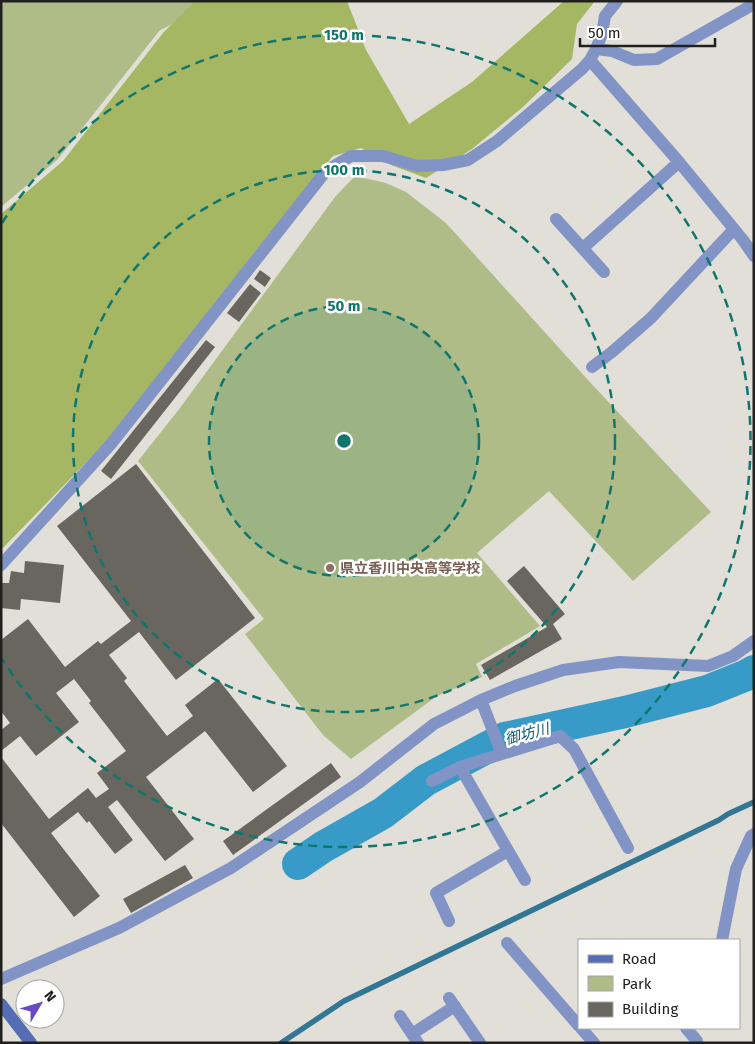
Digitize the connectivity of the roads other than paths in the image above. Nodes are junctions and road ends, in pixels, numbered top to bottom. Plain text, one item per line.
1 (616, 1) edge
2 (754, 4) edge
3 (596, 49) junction
4 (590, 60) junction
5 (679, 162) junction
6 (556, 219) dead end
7 (734, 229) junction
8 (749, 237) edge
9 (583, 248) junction
10 (754, 256) edge
11 (604, 272) dead end
12 (592, 367) dead end
13 (1, 565) edge
14 (754, 641) edge
15 (481, 700) junction
16 (502, 754) junction
17 (460, 767) junction
18 (432, 781) dead end
19 (754, 834) edge
20 (628, 848) dead end
21 (508, 851) junction
22 (524, 880) dead end
23 (449, 921) dead end
24 (722, 939) edge
25 (508, 943) dead end
26 (1, 979) edge
27 (3, 1010) edge
28 (400, 1016) dead end
29 (578, 1025) edge
30 (582, 1029) edge
31 (687, 1029) edge
32 (700, 1029) edge
33 (415, 1038) edge
34 (697, 1042) edge
35 (31, 1043) edge
36 (480, 1043) edge
37 (594, 1043) edge

1 - 3 street
2 - 3 street
3 - 4 street
4 - 5 street
4 - 13 street
5 - 7 street
5 - 9 street
6 - 9 street
7 - 8 street
7 - 12 street
8 - 10 street
9 - 11 street
14 - 15 street
15 - 16 street
15 - 26 street
16 - 17 street
16 - 20 street
17 - 18 street
17 - 21 street
19 - 24 street
21 - 22 street
21 - 23 street
25 - 29 street
27 - 35 main road
28 - 33 street
30 - 37 street
31 - 34 street
32 - 34 street
33 - 36 street

